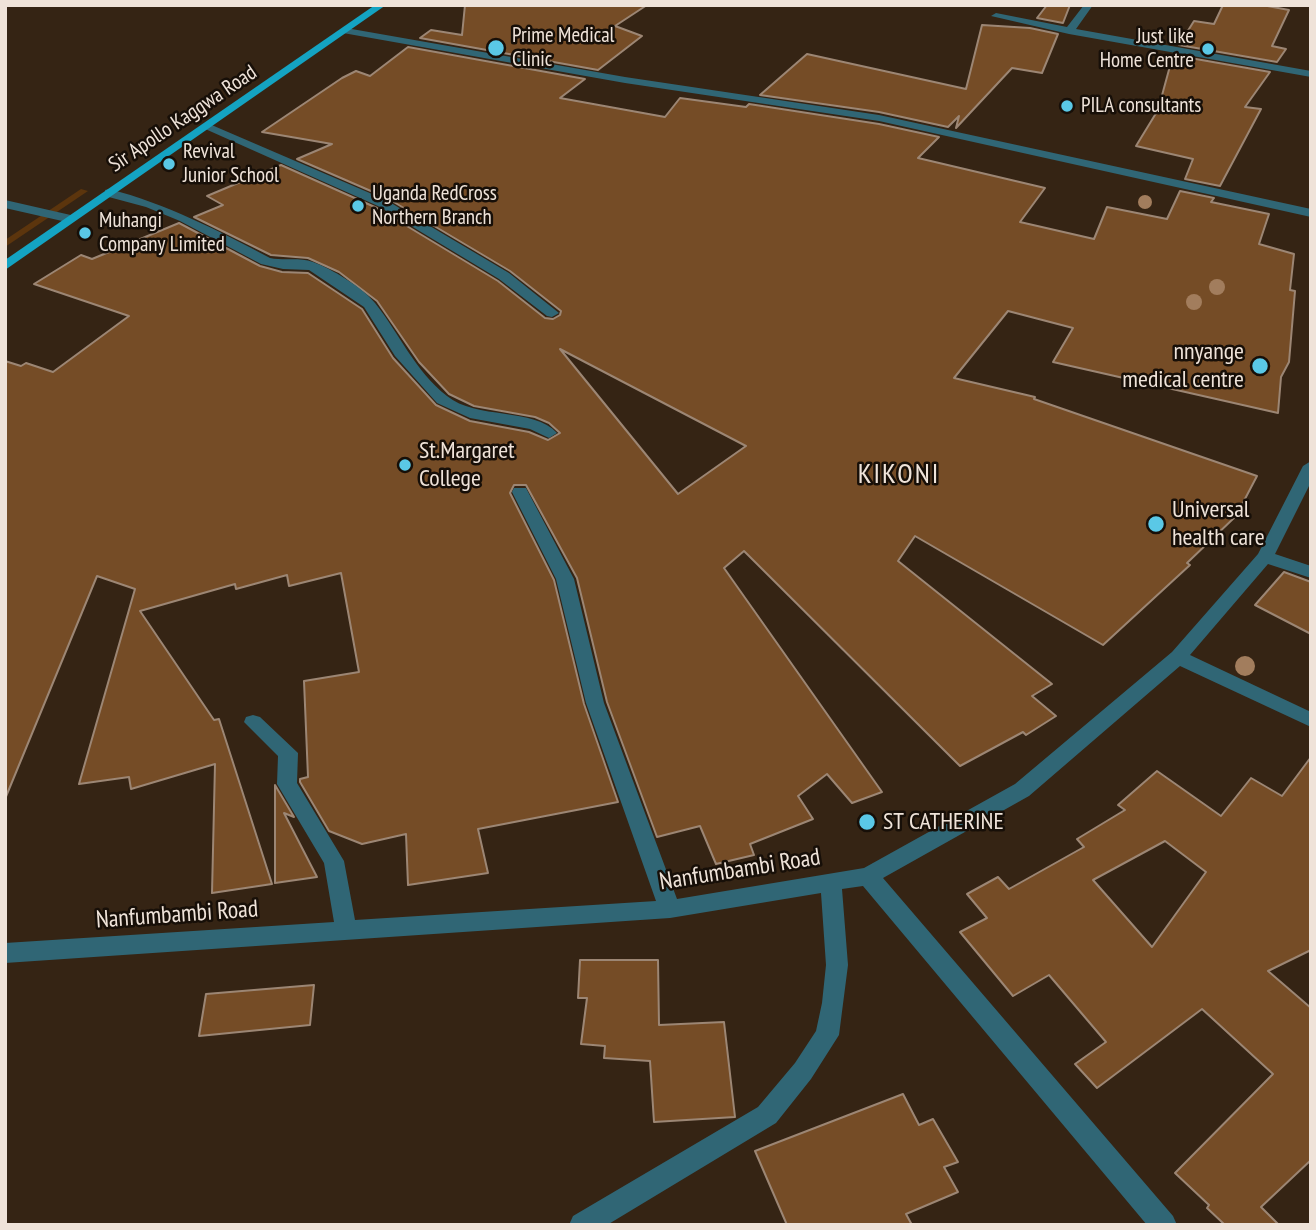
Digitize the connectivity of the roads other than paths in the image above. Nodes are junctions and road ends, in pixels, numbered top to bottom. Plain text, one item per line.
1 (382, 5) edge
2 (1088, 5) edge
3 (996, 16) dead end
4 (346, 31) junction
5 (1069, 31) junction
6 (1311, 74) edge
7 (206, 126) junction
8 (109, 193) junction
9 (5, 204) edge
10 (1311, 213) edge
11 (71, 219) junction
12 (5, 266) edge
13 (552, 313) dead end
14 (549, 433) dead end
15 (1311, 466) edge
16 (520, 492) dead end
17 (1265, 557) junction
18 (1311, 572) edge
19 (1178, 657) junction
20 (1311, 720) edge
21 (253, 722) dead end
22 (868, 876) junction
23 (831, 882) junction
24 (670, 909) junction
25 (346, 930) junction
26 (5, 953) edge
27 (582, 1225) edge
28 (1164, 1225) edge

1 - 4 main road, Sir Apollo Kaggwa Road
2 - 5 street
3 - 5 street
4 - 7 main road, Sir Apollo Kaggwa Road
4 - 10 street
5 - 6 street
7 - 8 main road, Sir Apollo Kaggwa Road
7 - 13 street
8 - 11 main road, Sir Apollo Kaggwa Road
8 - 14 street
9 - 11 street
11 - 12 main road, Sir Apollo Kaggwa Road
15 - 17 street, Nanfumbambi Road
16 - 24 street
17 - 18 street
17 - 19 street, Nanfumbambi Road
19 - 20 street
19 - 22 street, Nanfumbambi Road
21 - 25 street
22 - 23 street, Nanfumbambi Road
22 - 28 street
23 - 24 street, Nanfumbambi Road
23 - 27 street
24 - 25 street, Nanfumbambi Road
25 - 26 street, Nanfumbambi Road

